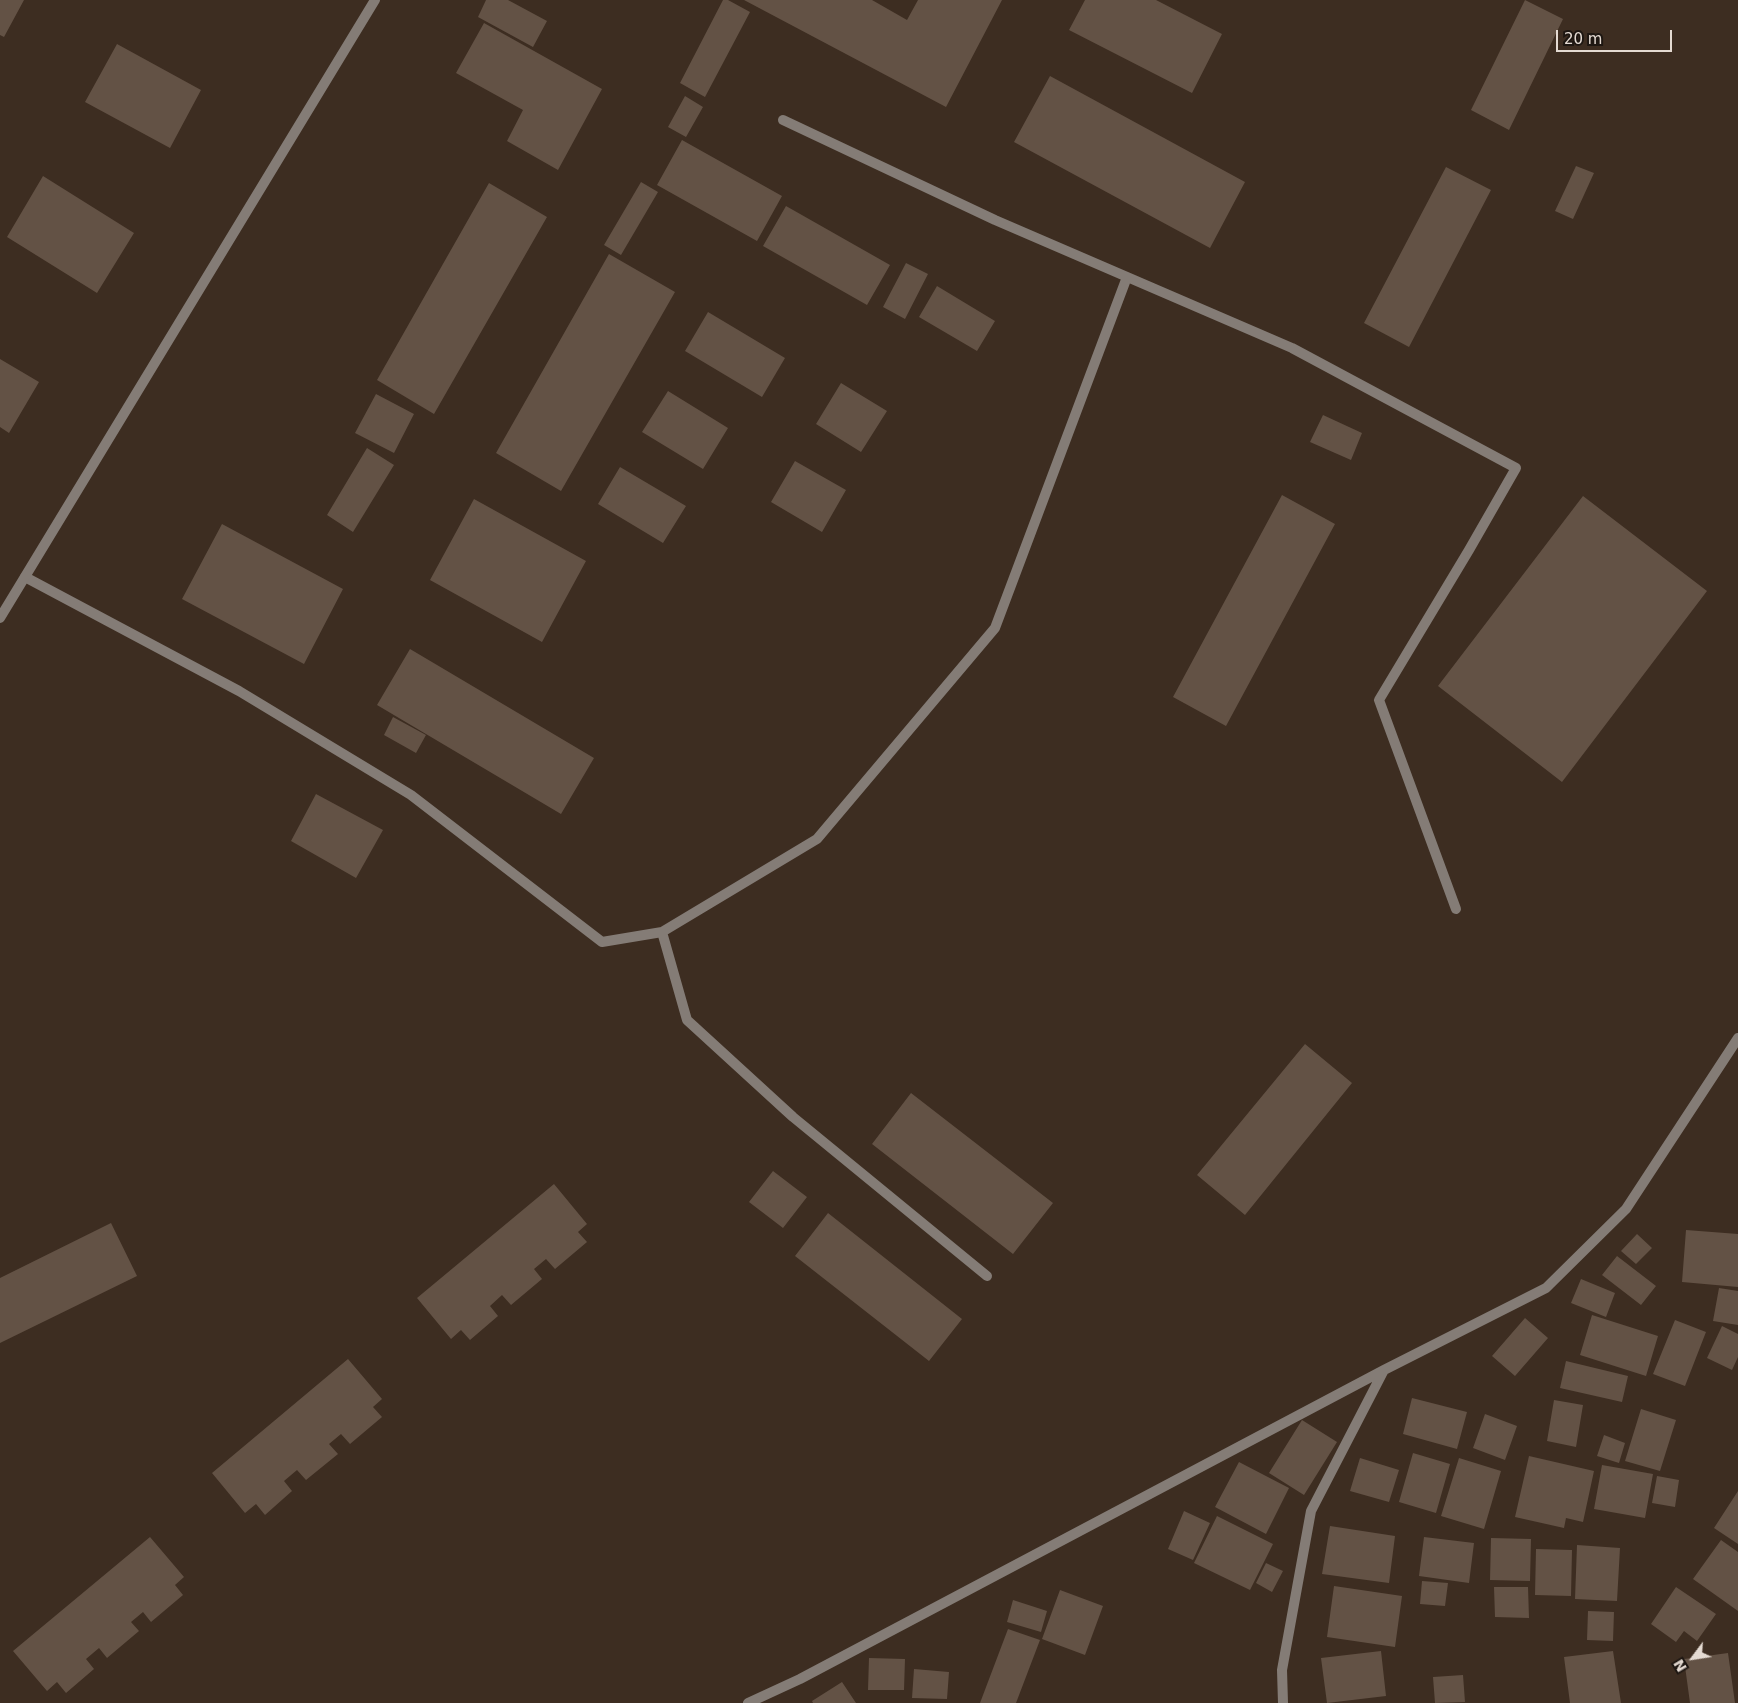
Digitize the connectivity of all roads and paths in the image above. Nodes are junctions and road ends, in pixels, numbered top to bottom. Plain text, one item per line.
1 (374, 0) edge
2 (783, 120) dead end
3 (1127, 277) junction
4 (25, 577) junction
5 (0, 618) edge
6 (1456, 909) dead end
7 (662, 932) junction
8 (1738, 1038) edge
9 (987, 1276) dead end
10 (1384, 1370) junction
11 (748, 1703) edge
12 (1282, 1703) edge

1 - 4 street
2 - 3 street
3 - 6 street
3 - 7 street
4 - 5 street
4 - 7 street
7 - 9 street
8 - 10 street
10 - 11 street
10 - 12 street

